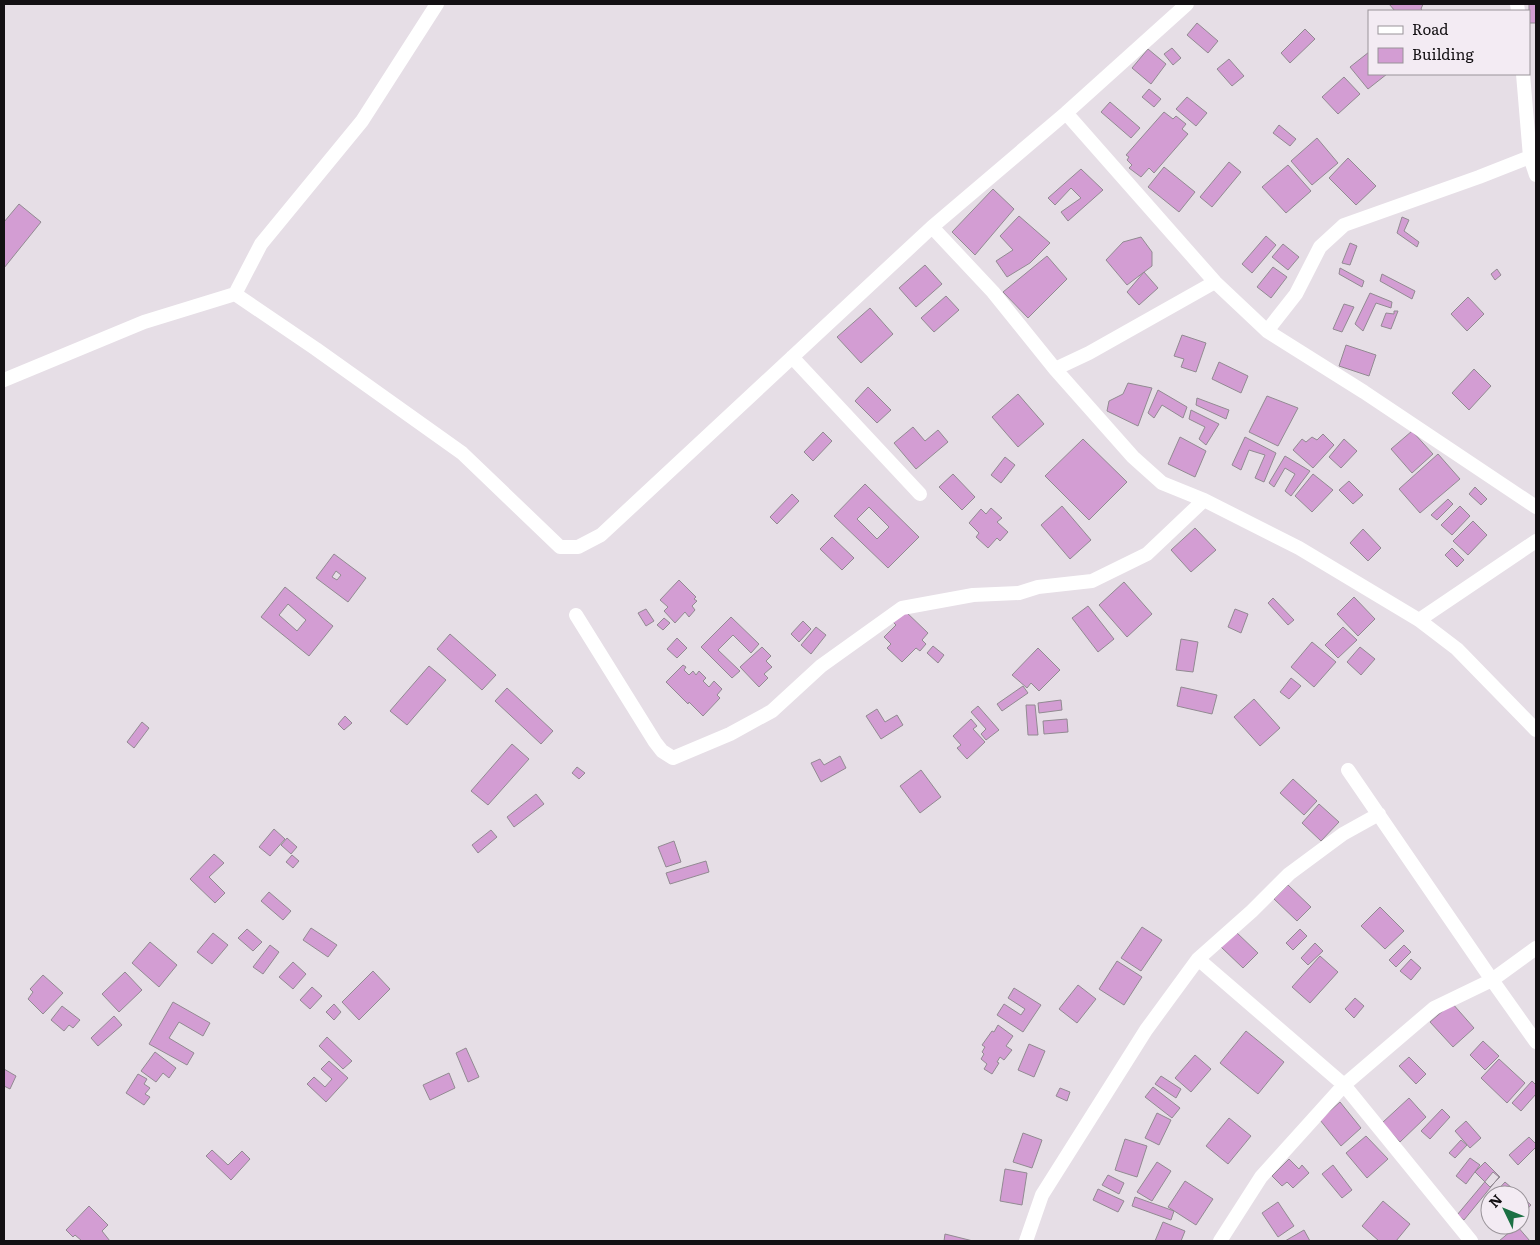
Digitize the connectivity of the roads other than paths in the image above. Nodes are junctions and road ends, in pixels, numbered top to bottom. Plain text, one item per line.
1 (437, 4) edge
2 (1187, 4) edge
3 (1523, 75) edge
4 (1066, 113) junction
5 (1530, 156) junction
6 (1536, 175) edge
7 (932, 227) junction
8 (1215, 282) junction
9 (235, 294) junction
10 (1267, 331) junction
11 (792, 356) junction
12 (1055, 369) junction
13 (4, 380) edge
14 (920, 494) dead end
15 (1204, 500) junction
16 (1536, 507) edge
17 (1536, 541) edge
18 (576, 615) dead end
19 (1419, 620) junction
20 (1536, 730) edge
21 (1348, 770) dead end
22 (1378, 814) junction
23 (1536, 948) edge
24 (1198, 959) junction
25 (1492, 980) junction
26 (1536, 1042) edge
27 (1344, 1085) junction
28 (1224, 1239) edge
29 (1026, 1241) edge
30 (1471, 1241) edge

1 - 9 street
2 - 4 street
3 - 5 street
4 - 7 street
4 - 8 street
5 - 6 street
5 - 10 street
7 - 11 street
7 - 12 street
8 - 10 street
8 - 12 street
9 - 11 street
9 - 13 street
10 - 16 street
11 - 14 street
12 - 15 street
15 - 18 street
15 - 19 street
17 - 19 street
19 - 20 street
21 - 22 street
22 - 24 street
22 - 25 street
23 - 25 street
24 - 27 street
24 - 29 street
25 - 26 street
25 - 27 street
27 - 28 street
27 - 30 street

